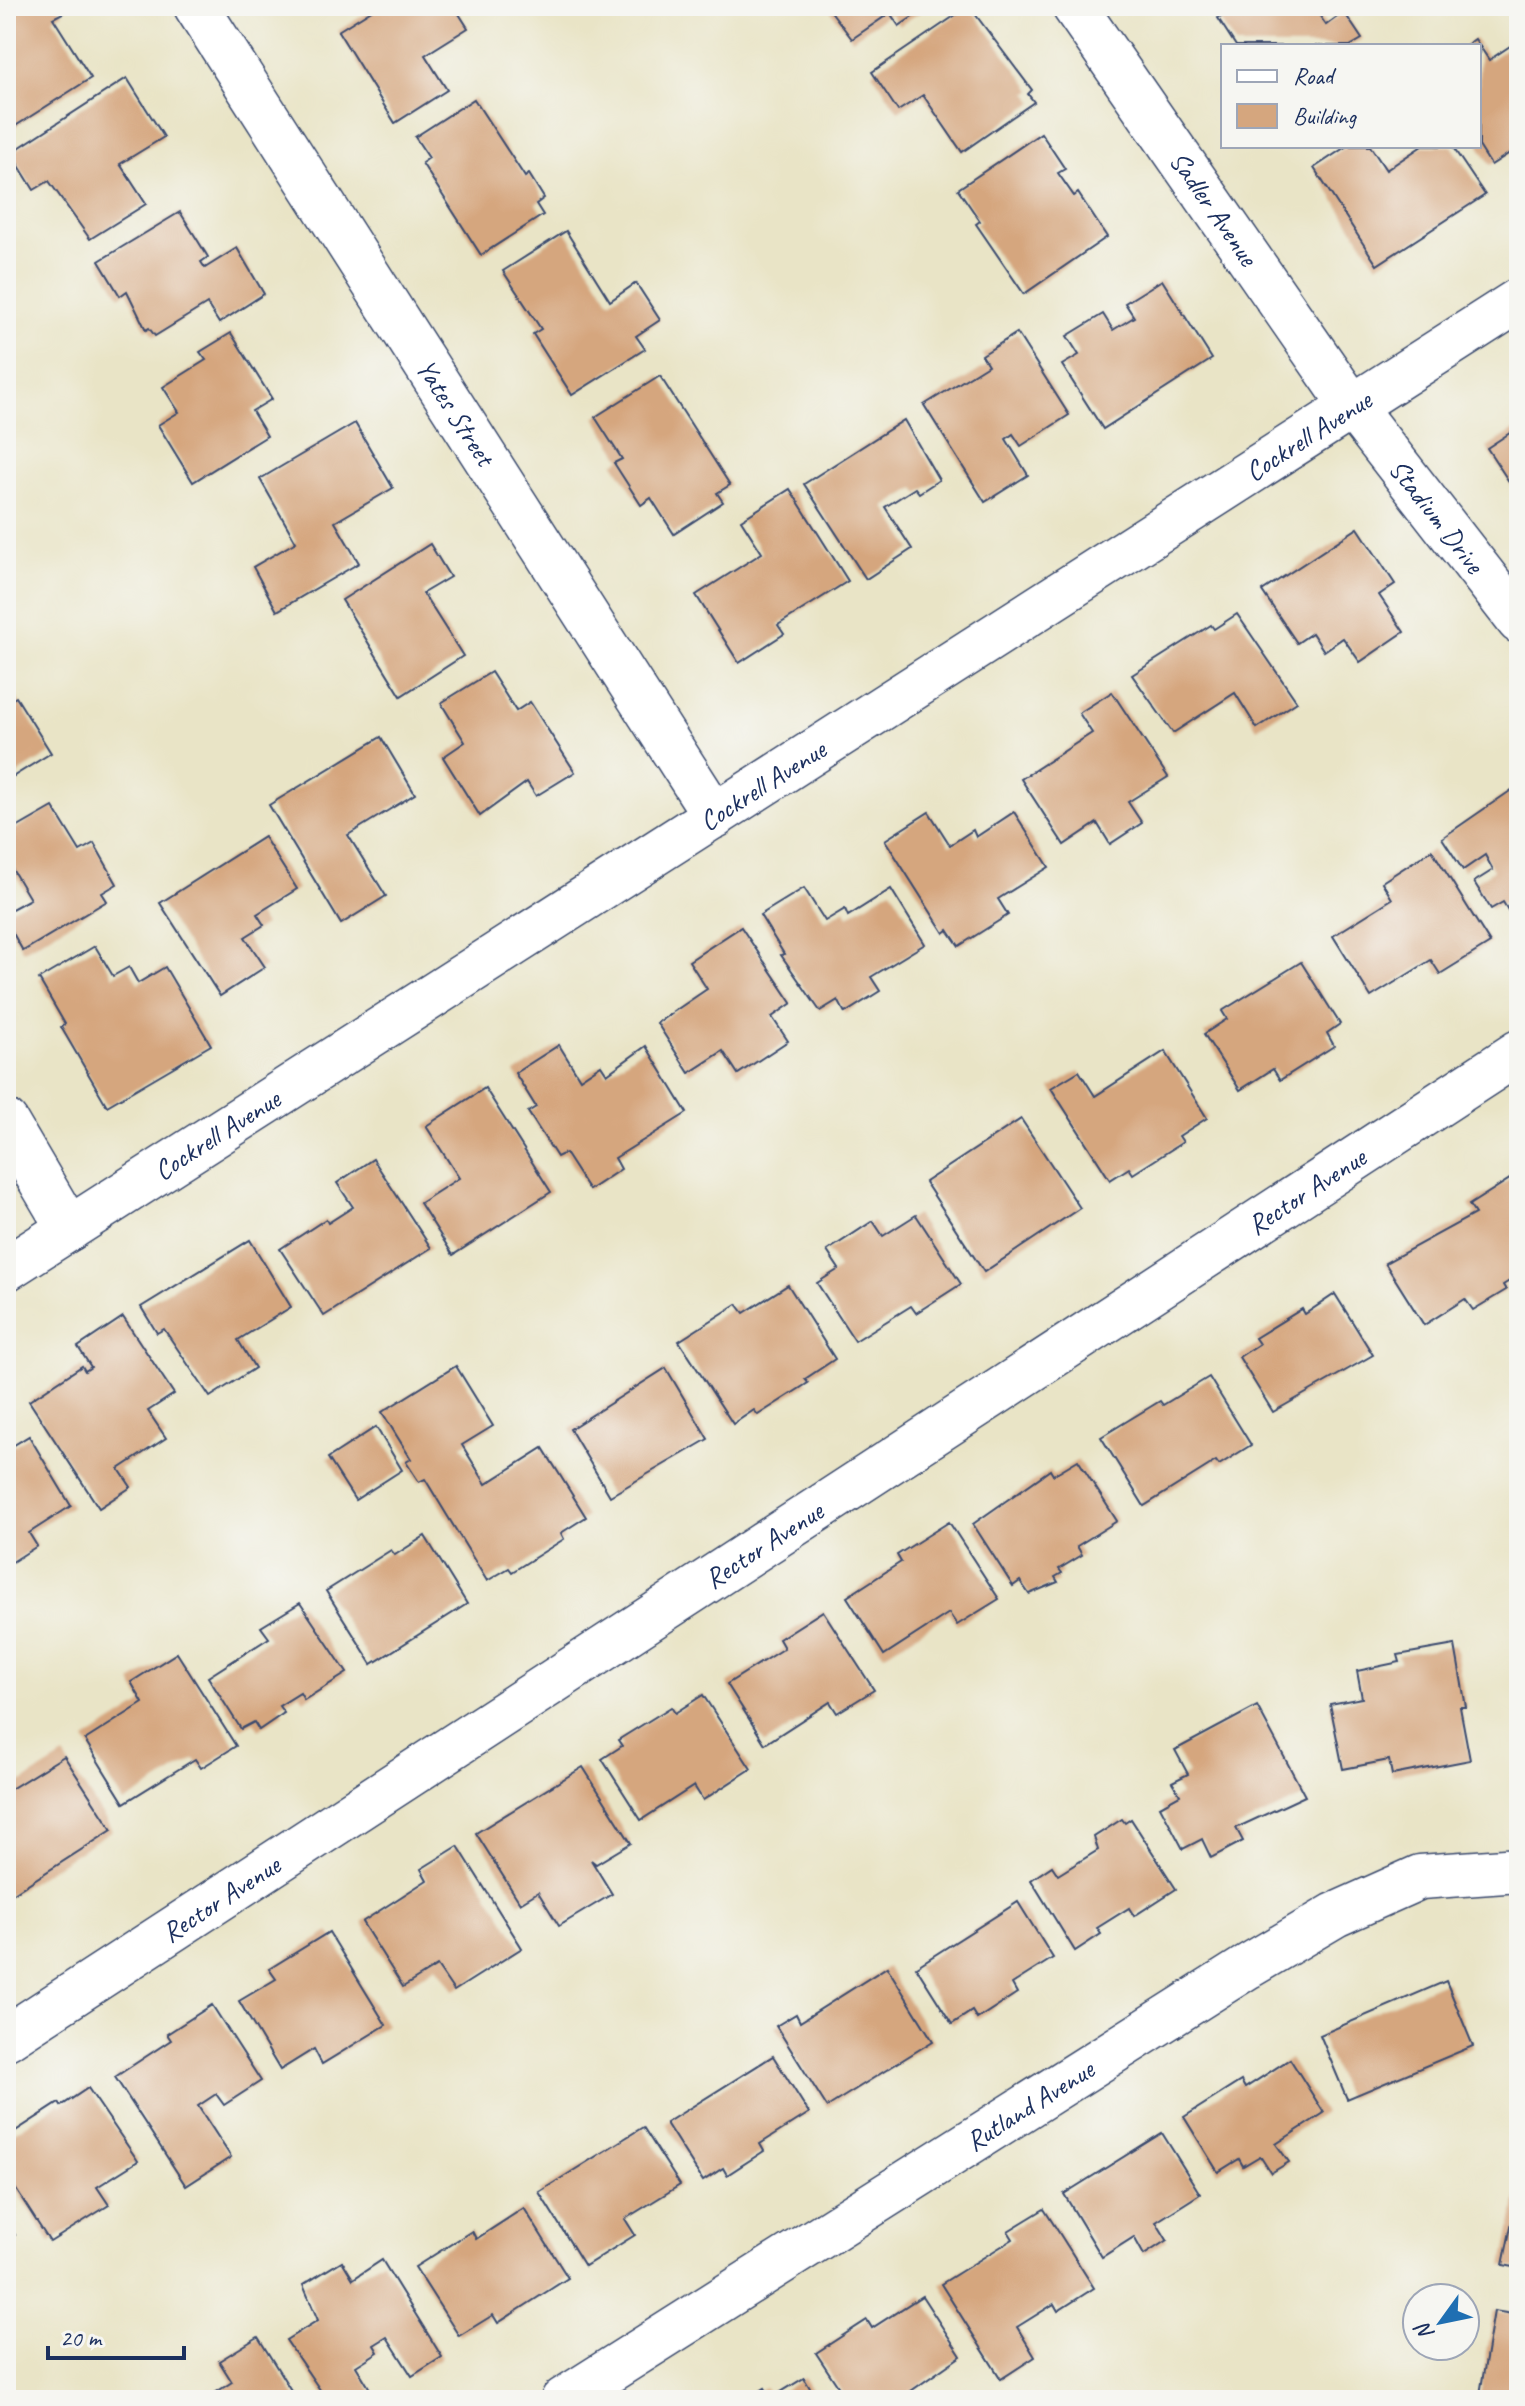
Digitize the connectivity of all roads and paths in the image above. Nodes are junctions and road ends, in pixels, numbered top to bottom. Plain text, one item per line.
1 (196, 6) edge
2 (1074, 6) edge
3 (1519, 300) edge
4 (1354, 409) junction
5 (1519, 621) edge
6 (715, 816) junction
7 (1519, 1052) edge
8 (6, 1122) edge
9 (69, 1229) junction
10 (6, 1269) edge
11 (1519, 1870) edge
12 (6, 2038) edge
13 (563, 2400) edge

1 - 6 street, Yates Street
2 - 4 street, Sadler Avenue
3 - 4 street, Cockrell Avenue
4 - 5 street, Stadium Drive
4 - 6 street, Cockrell Avenue
6 - 9 street, Cockrell Avenue
7 - 12 street, Rector Avenue
8 - 9 street
9 - 10 street, Cockrell Avenue
11 - 13 street, Rutland Avenue

